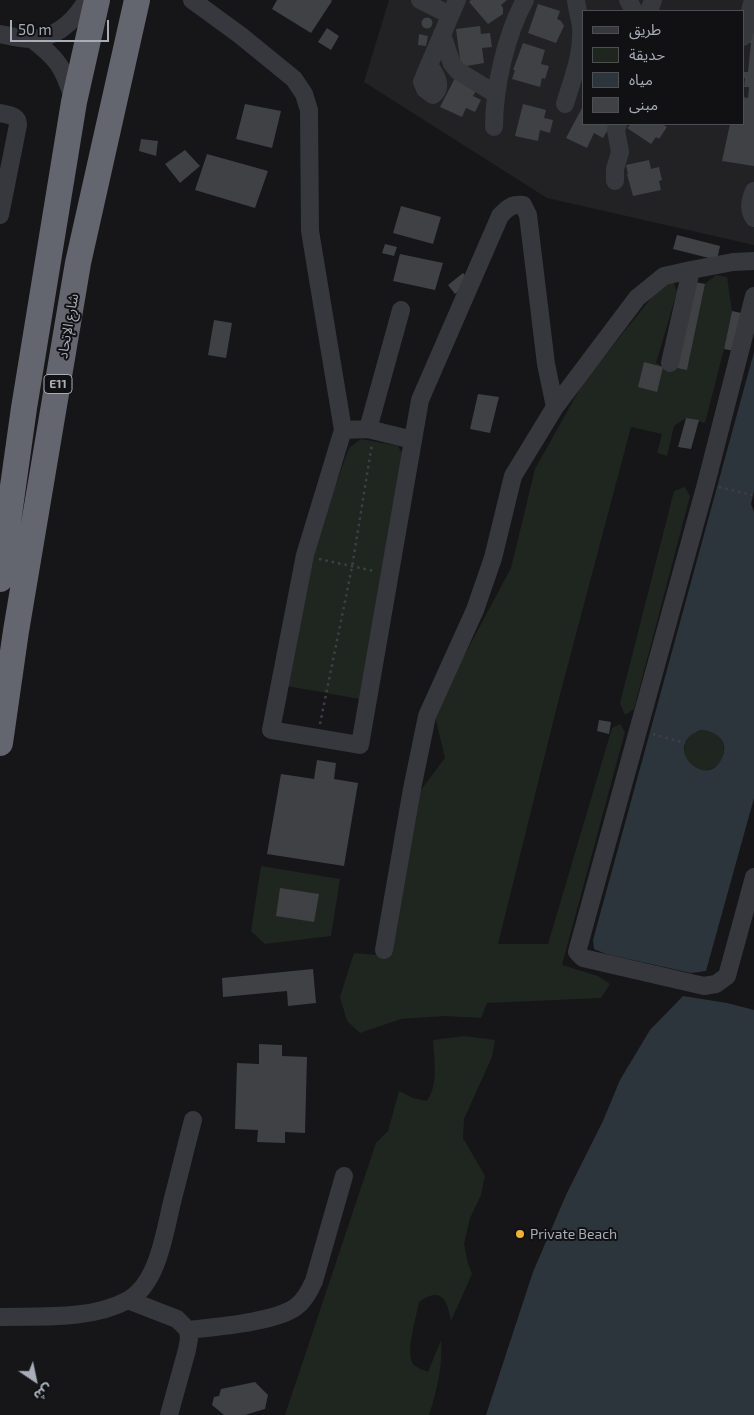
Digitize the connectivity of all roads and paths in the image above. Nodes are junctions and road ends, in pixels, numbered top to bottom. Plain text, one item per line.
1 (87, 0) edge
2 (97, 0) edge
3 (137, 0) edge
4 (141, 0) edge
5 (192, 0) edge
6 (420, 0) edge
7 (753, 0) edge
8 (521, 2) edge
9 (581, 2) edge
10 (454, 7) edge
11 (130, 27) junction
12 (744, 33) edge
13 (442, 34) junction
14 (0, 36) edge
15 (32, 39) junction
16 (429, 64) dead end
17 (496, 94) junction
18 (74, 102) junction
19 (565, 104) dead end
20 (0, 113) edge
21 (618, 125) edge
22 (494, 127) dead end
23 (615, 181) dead end
24 (754, 191) edge
25 (0, 210) edge
26 (754, 218) edge
27 (754, 261) edge
28 (691, 270) junction
29 (754, 296) edge
30 (401, 310) dead end
31 (670, 363) dead end
32 (555, 407) junction
33 (343, 430) junction
34 (371, 430) junction
35 (413, 440) junction
36 (706, 484) junction
37 (752, 495) dead end
38 (305, 555) junction
39 (352, 567) junction
40 (391, 574) junction
41 (0, 579) edge
42 (637, 730) junction
43 (317, 738) junction
44 (0, 743) edge
45 (685, 743) dead end
46 (754, 877) edge
47 (384, 950) dead end
48 (193, 1120) dead end
49 (344, 1176) dead end
50 (128, 1300) junction
51 (0, 1317) edge
52 (188, 1330) junction
53 (169, 1415) edge

1 - 15 street
2 - 18 highway, E11
3 - 11 highway, شارع الإتحاد / E11
4 - 11 street
5 - 33 street
6 - 10 street
7 - 12 street
8 - 17 street
9 - 19 street
10 - 13 street
11 - 44 highway, شارع الإتحاد / E11
13 - 16 street
13 - 17 street
14 - 15 street
15 - 18 street
17 - 22 street
18 - 41 highway, E11
20 - 25 street
21 - 23 street
24 - 26 street
27 - 28 street
28 - 31 street
28 - 32 street
29 - 36 street
30 - 34 street
32 - 35 street
32 - 47 street
33 - 34 street
33 - 38 street
34 - 35 street
34 - 39 path
35 - 40 street
36 - 37 path
36 - 42 street
38 - 39 path
38 - 43 street
39 - 40 path
39 - 43 path
40 - 43 street
42 - 45 path
42 - 46 street
48 - 50 street
49 - 52 street
50 - 51 street
50 - 52 street
52 - 53 street

